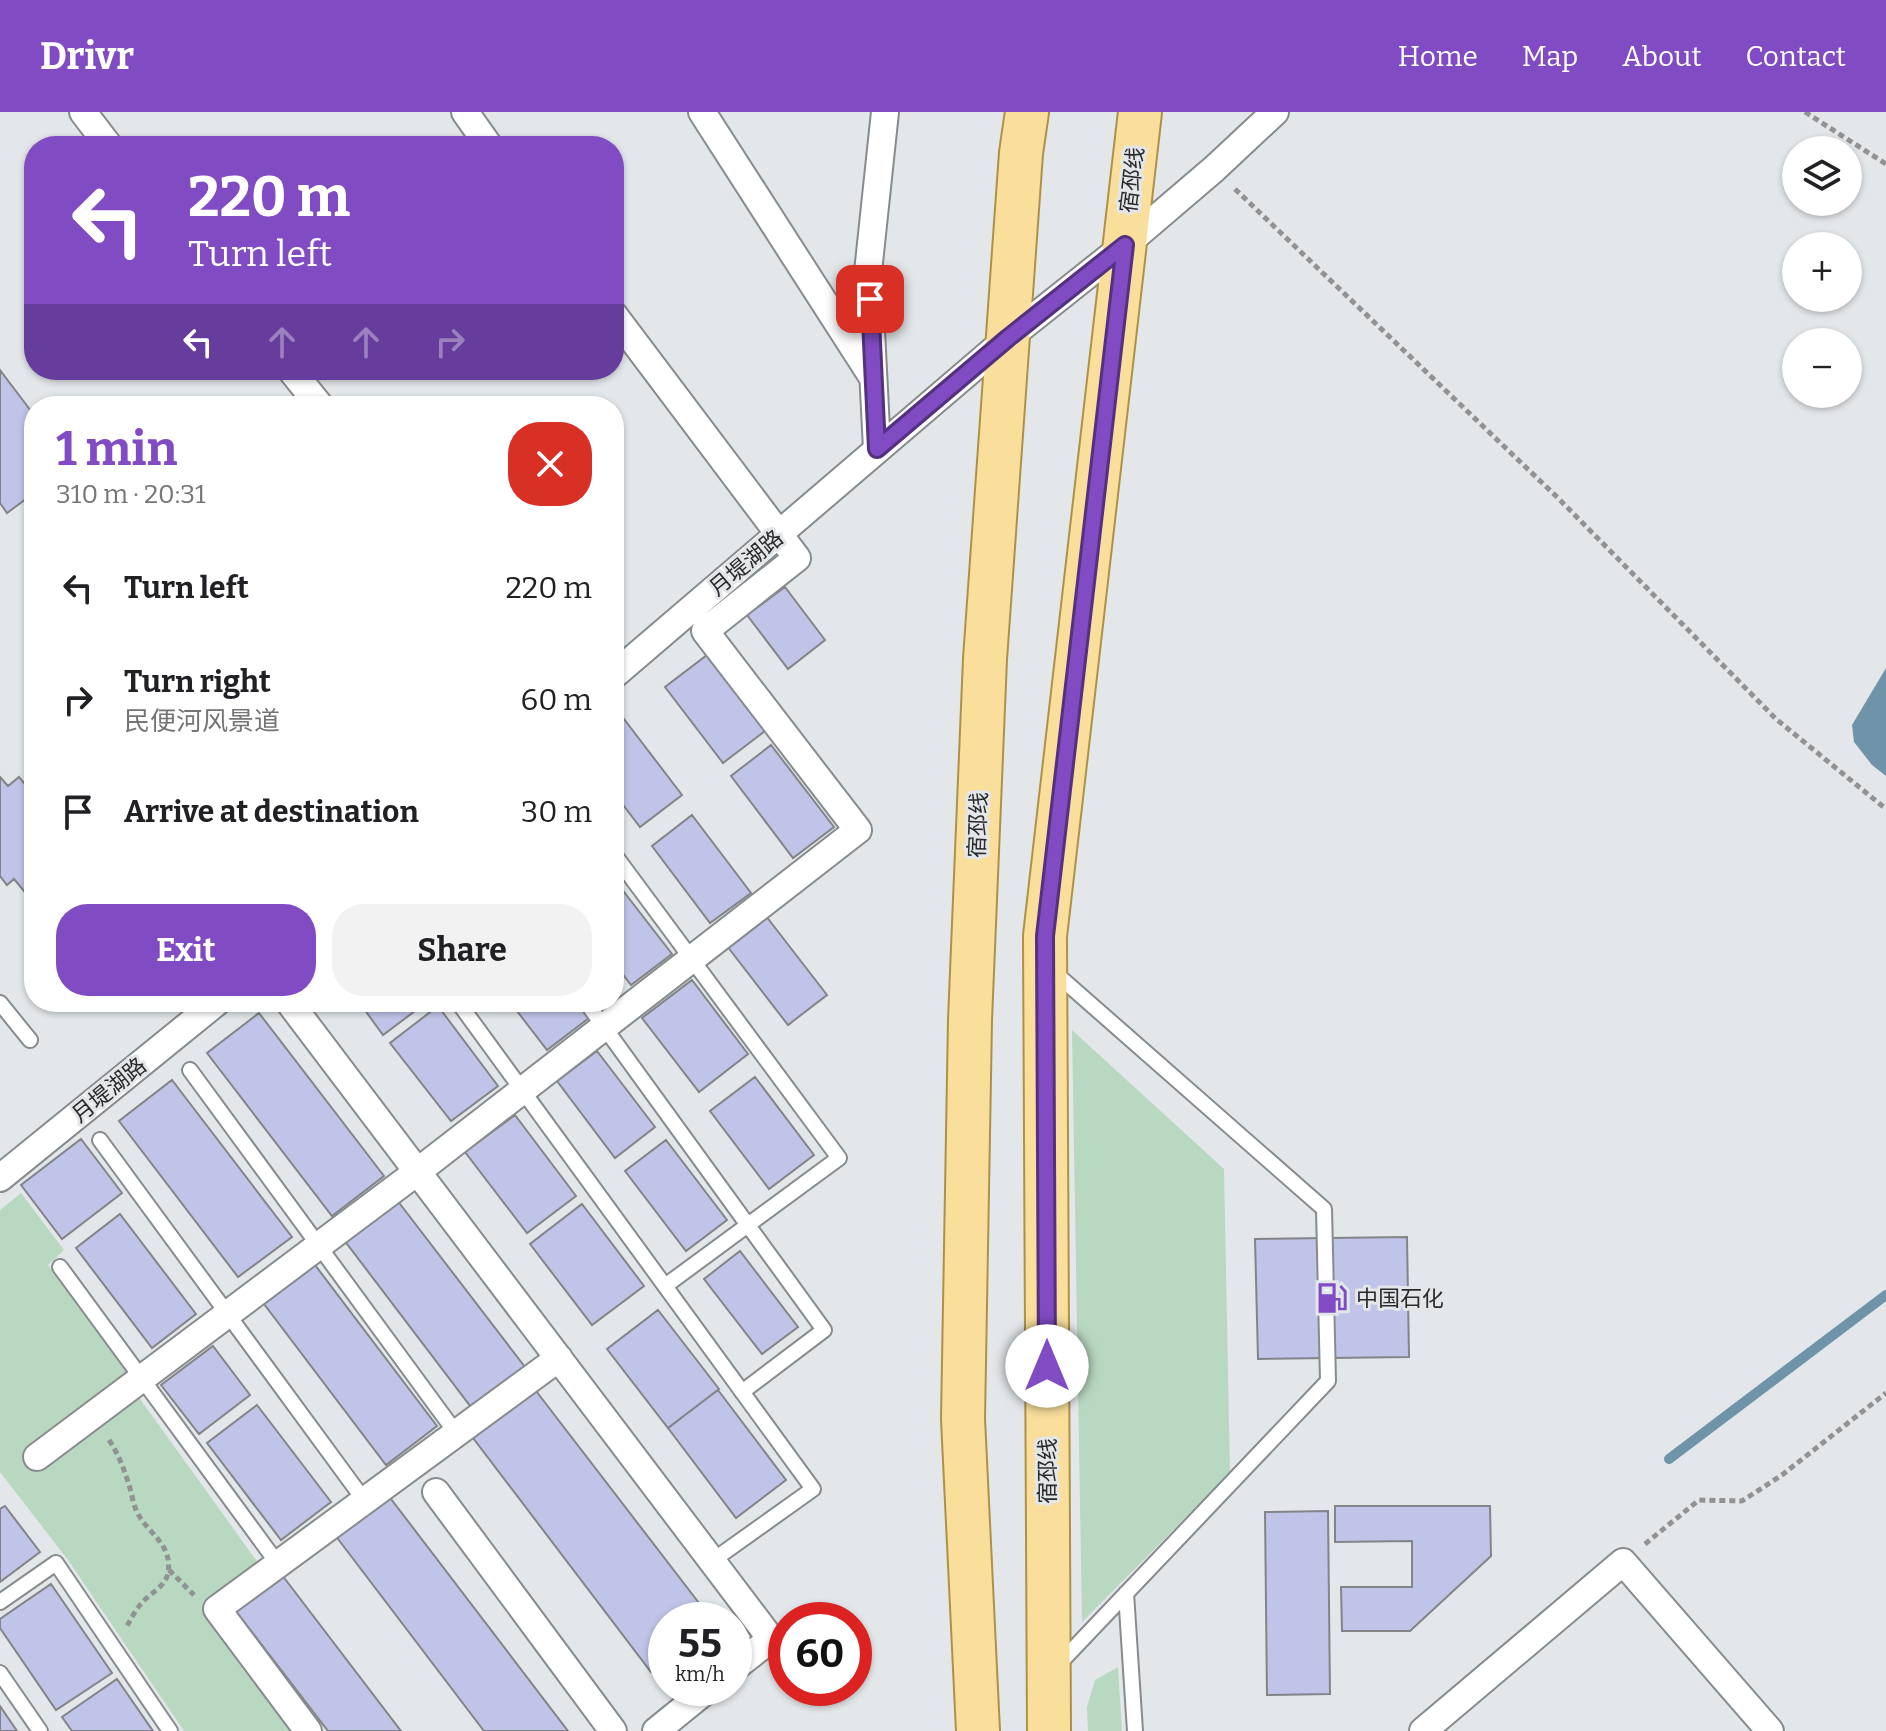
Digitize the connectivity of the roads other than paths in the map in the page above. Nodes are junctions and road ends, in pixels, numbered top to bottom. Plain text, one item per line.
1 (83, 112) edge
2 (465, 112) edge
3 (702, 112) edge
4 (885, 112) edge
5 (1027, 112) edge
6 (1140, 112) edge
7 (1275, 112) edge
8 (101, 136) edge
9 (482, 136) edge
10 (1125, 245) junction
11 (624, 328) edge
12 (1008, 338) junction
13 (874, 378) junction
14 (299, 380) edge
15 (312, 396) edge
16 (877, 449) junction
17 (779, 535) junction
18 (624, 667) edge
19 (624, 867) edge
20 (692, 959) junction
21 (1045, 964) junction
22 (0, 1003) edge
23 (205, 1012) edge
24 (297, 1012) edge
25 (465, 1012) edge
26 (593, 1012) edge
27 (623, 1012) edge
28 (624, 1012) edge
29 (604, 1027) junction
30 (30, 1040) dead end
31 (190, 1070) dead end
32 (522, 1090) junction
33 (100, 1140) dead end
34 (417, 1172) junction
35 (0, 1178) edge
36 (748, 1225) junction
37 (319, 1246) junction
38 (60, 1267) dead end
39 (665, 1286) junction
40 (228, 1314) junction
41 (559, 1358) junction
42 (142, 1378) junction
43 (742, 1392) junction
44 (456, 1433) junction
45 (37, 1457) dead end
46 (436, 1492) dead end
47 (364, 1500) junction
48 (712, 1561) junction
49 (278, 1564) junction
50 (1126, 1593) junction
51 (0, 1602) edge
52 (743, 1602) edge
53 (752, 1614) edge
54 (752, 1654) edge
55 (0, 1673) edge
56 (1048, 1675) junction
57 (687, 1706) edge
58 (1429, 1729) edge
59 (40, 1731) edge
60 (170, 1731) edge
61 (308, 1731) edge
62 (613, 1731) edge
63 (656, 1731) edge
64 (978, 1731) edge
65 (1049, 1731) edge
66 (1135, 1731) edge
67 (1770, 1731) edge

1 - 8 street
2 - 9 street
3 - 13 street
4 - 13 street
5 - 12 main road, 宿邳线
6 - 10 main road, 宿邳线
7 - 10 street, 月堤湖路
10 - 12 street, 月堤湖路
10 - 21 main road, 宿邳线
11 - 17 street
12 - 16 street, 月堤湖路
12 - 64 main road, 宿邳线
13 - 16 street
14 - 15 street
16 - 17 street, 月堤湖路
17 - 18 street, 月堤湖路
17 - 20 street
19 - 20 lane
20 - 28 street
20 - 36 lane
21 - 50 lane
21 - 56 main road, 宿邳线
22 - 30 lane
23 - 35 street, 月堤湖路
24 - 34 street
25 - 32 lane
26 - 29 lane
27 - 29 street
29 - 32 street
29 - 36 lane
31 - 37 lane
32 - 34 street
32 - 39 lane
33 - 40 lane
34 - 37 street
34 - 41 street
36 - 39 lane
36 - 43 lane
37 - 40 street
37 - 44 lane
38 - 42 lane
39 - 43 lane
40 - 42 street
40 - 47 lane
41 - 44 street
41 - 48 street
42 - 45 street
42 - 49 lane
43 - 48 lane
44 - 47 street
46 - 62 street
47 - 49 street
48 - 52 street
49 - 61 street
50 - 56 lane
50 - 66 lane
51 - 60 lane
53 - 54 street
55 - 59 lane
56 - 65 main road, 宿邳线
57 - 63 street
58 - 67 street

